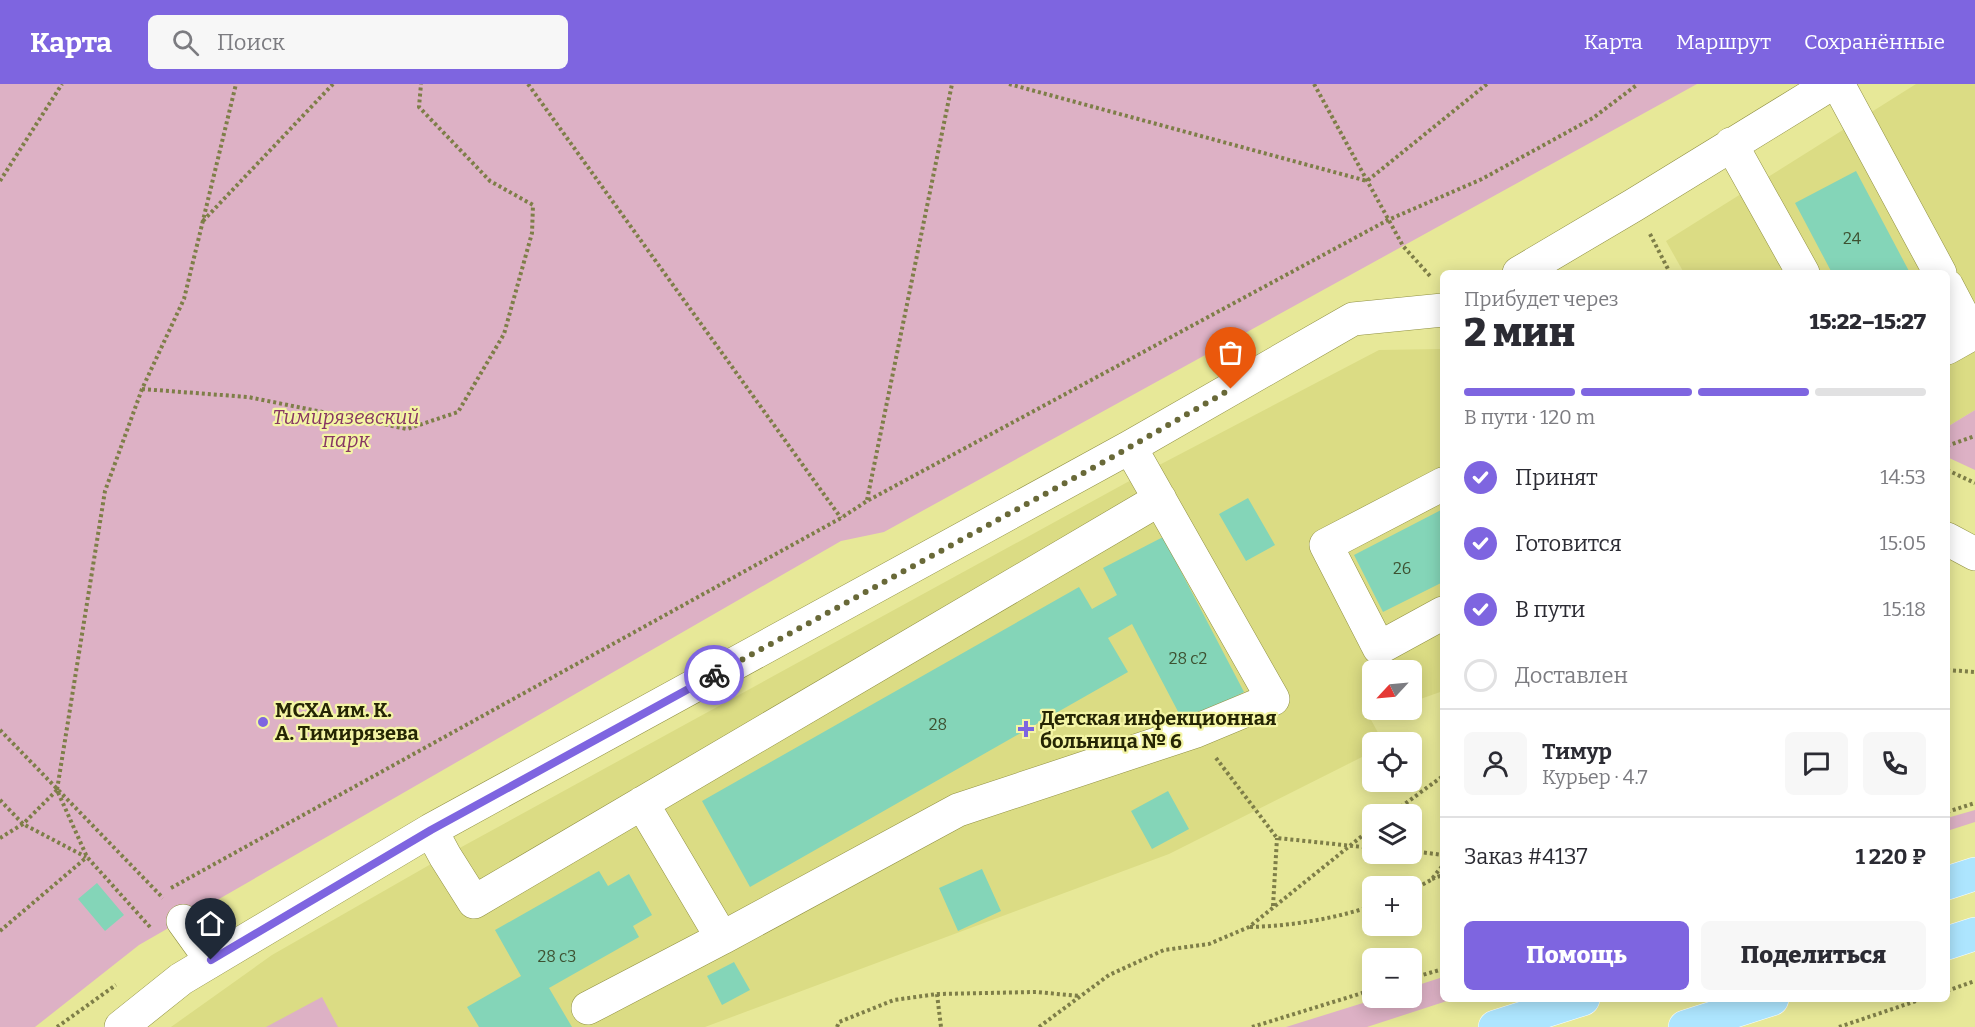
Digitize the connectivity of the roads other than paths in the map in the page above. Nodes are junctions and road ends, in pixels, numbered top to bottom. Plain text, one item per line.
1 (1831, 84) edge
2 (1839, 84) edge
3 (1731, 144) junction
4 (1524, 270) edge
5 (1801, 270) edge
6 (1938, 270) edge
7 (1950, 292) edge
8 (1440, 297) edge
9 (1950, 346) edge
10 (1130, 447) junction
11 (1440, 486) edge
12 (1160, 499) junction
13 (1950, 542) edge
14 (1975, 554) edge
15 (1440, 615) edge
16 (642, 803) junction
17 (431, 830) junction
18 (1975, 874) edge
19 (1950, 882) edge
20 (170, 928) road end
21 (1975, 934) edge
22 (722, 938) junction
23 (1950, 942) edge
24 (211, 960) junction
25 (1574, 1002) edge
26 (1763, 1002) edge
27 (588, 1008) dead end
28 (121, 1027) edge
29 (1495, 1027) edge
30 (1685, 1027) edge

1 - 3 street
2 - 6 street
3 - 4 street
3 - 5 street
7 - 9 street
8 - 10 street
10 - 12 street
10 - 17 street
11 - 15 street
12 - 16 street
12 - 22 street
13 - 14 street
16 - 17 street
16 - 22 street
17 - 24 street
18 - 19 main road
20 - 24 street
21 - 23 main road
22 - 27 street
24 - 28 street
25 - 29 main road
26 - 30 main road

